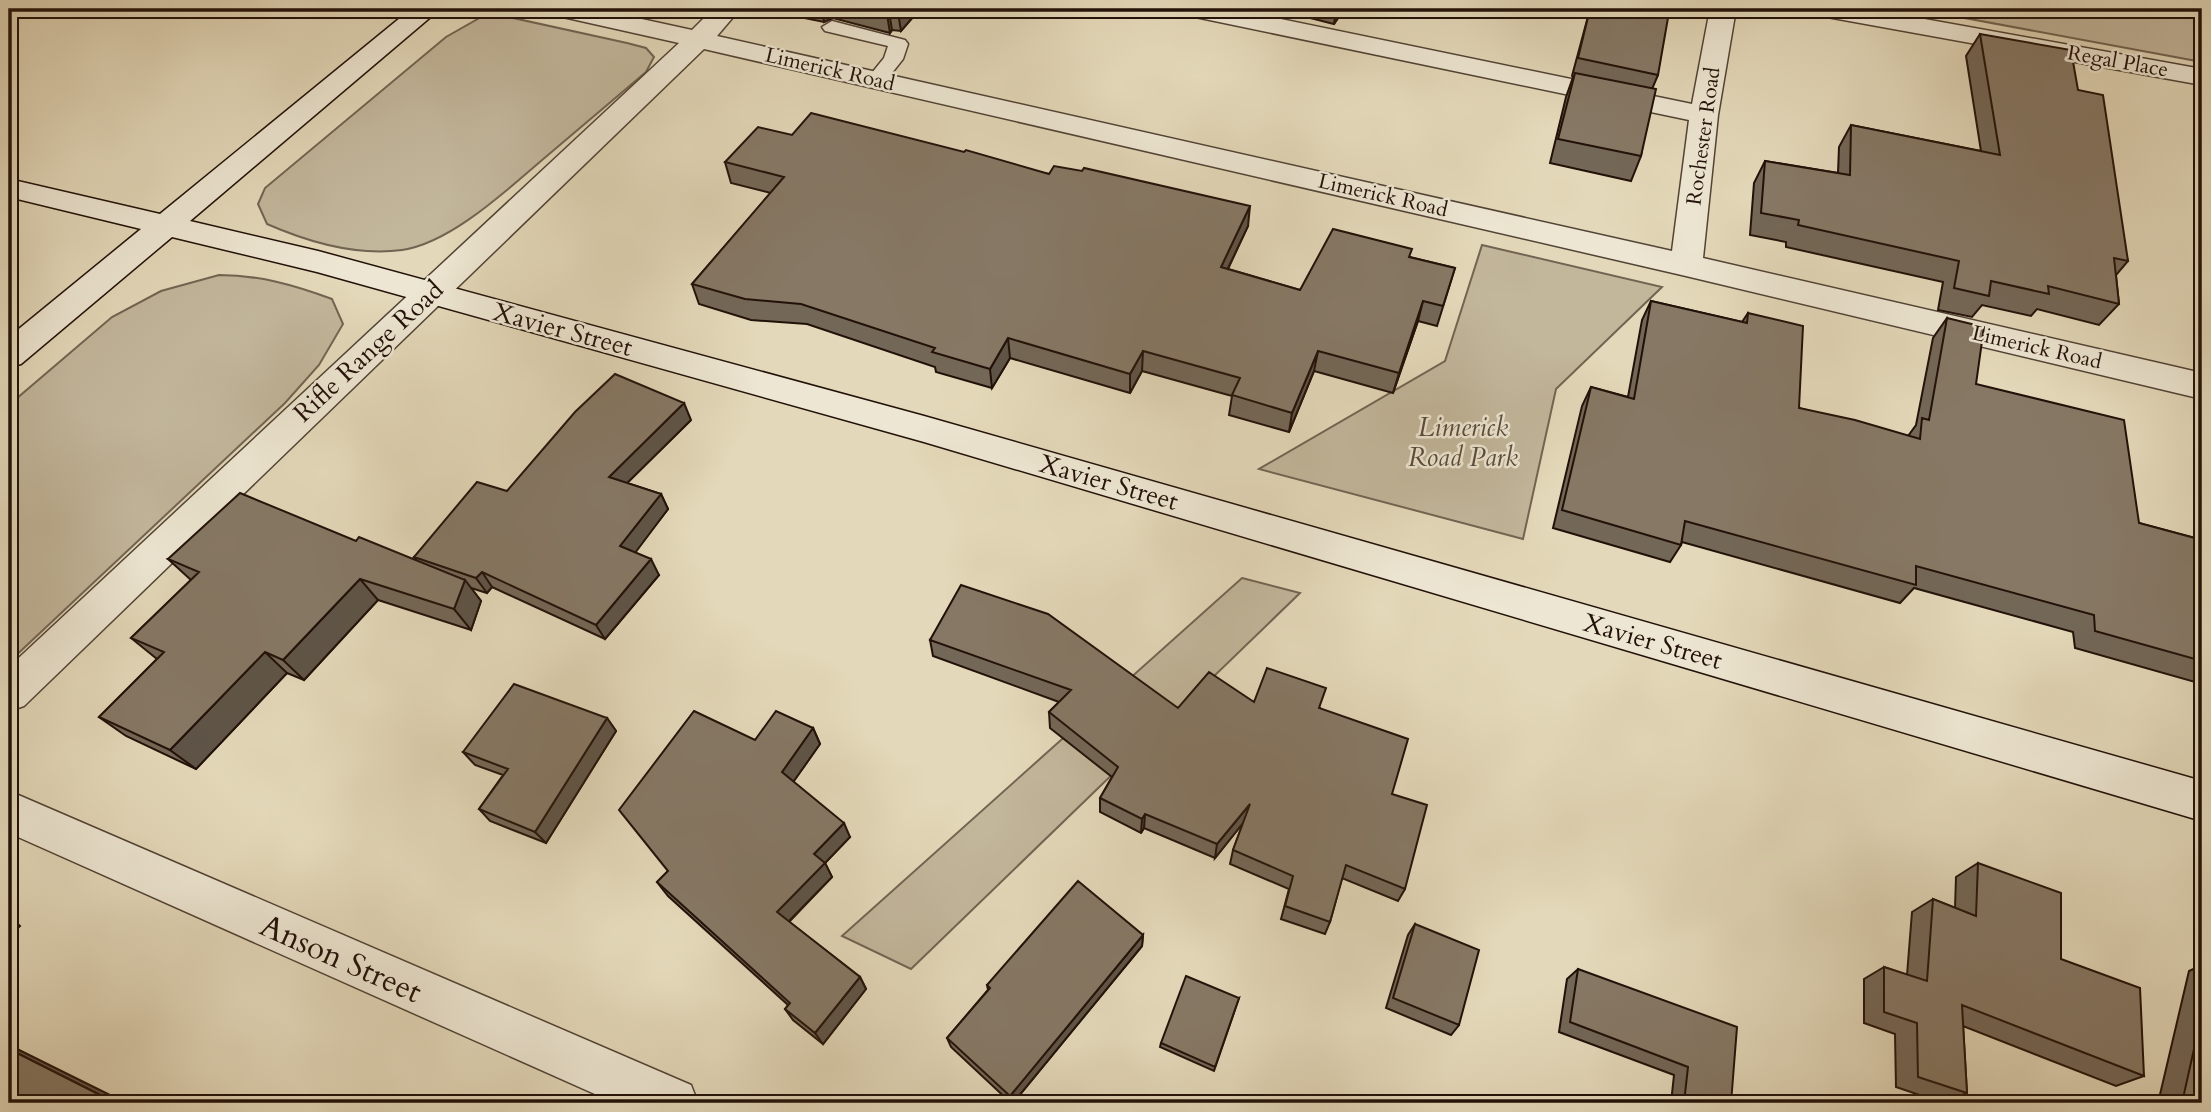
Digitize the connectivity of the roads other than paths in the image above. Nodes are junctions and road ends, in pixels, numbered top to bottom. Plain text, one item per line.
1 (427, 9) edge
2 (562, 9) edge
3 (727, 9) edge
4 (1723, 9) edge
5 (1827, 9) edge
6 (1200, 10) edge
7 (832, 27) dead end
8 (699, 39) junction
9 (2202, 77) edge
10 (877, 79) junction
11 (1704, 115) junction
12 (9, 188) edge
13 (163, 226) junction
14 (1686, 265) junction
15 (431, 292) junction
16 (9, 355) edge
17 (2202, 386) edge
18 (9, 692) edge
19 (2202, 801) edge
20 (9, 812) edge
21 (673, 1103) edge

1 - 13 street
2 - 8 street, Limerick Road
3 - 8 street, Rifle Range Road
4 - 11 street, Rochester Road
5 - 9 street, Regal Place
6 - 11 street
7 - 10 lane
8 - 10 street, Limerick Road
8 - 15 street, Rifle Range Road
10 - 14 street, Limerick Road
11 - 14 street, Rochester Road
12 - 13 street, Xavier Street
13 - 15 street, Xavier Street
13 - 16 street
14 - 17 street, Limerick Road
15 - 18 street, Rifle Range Road
15 - 19 street, Xavier Street
20 - 21 street, Anson Street

